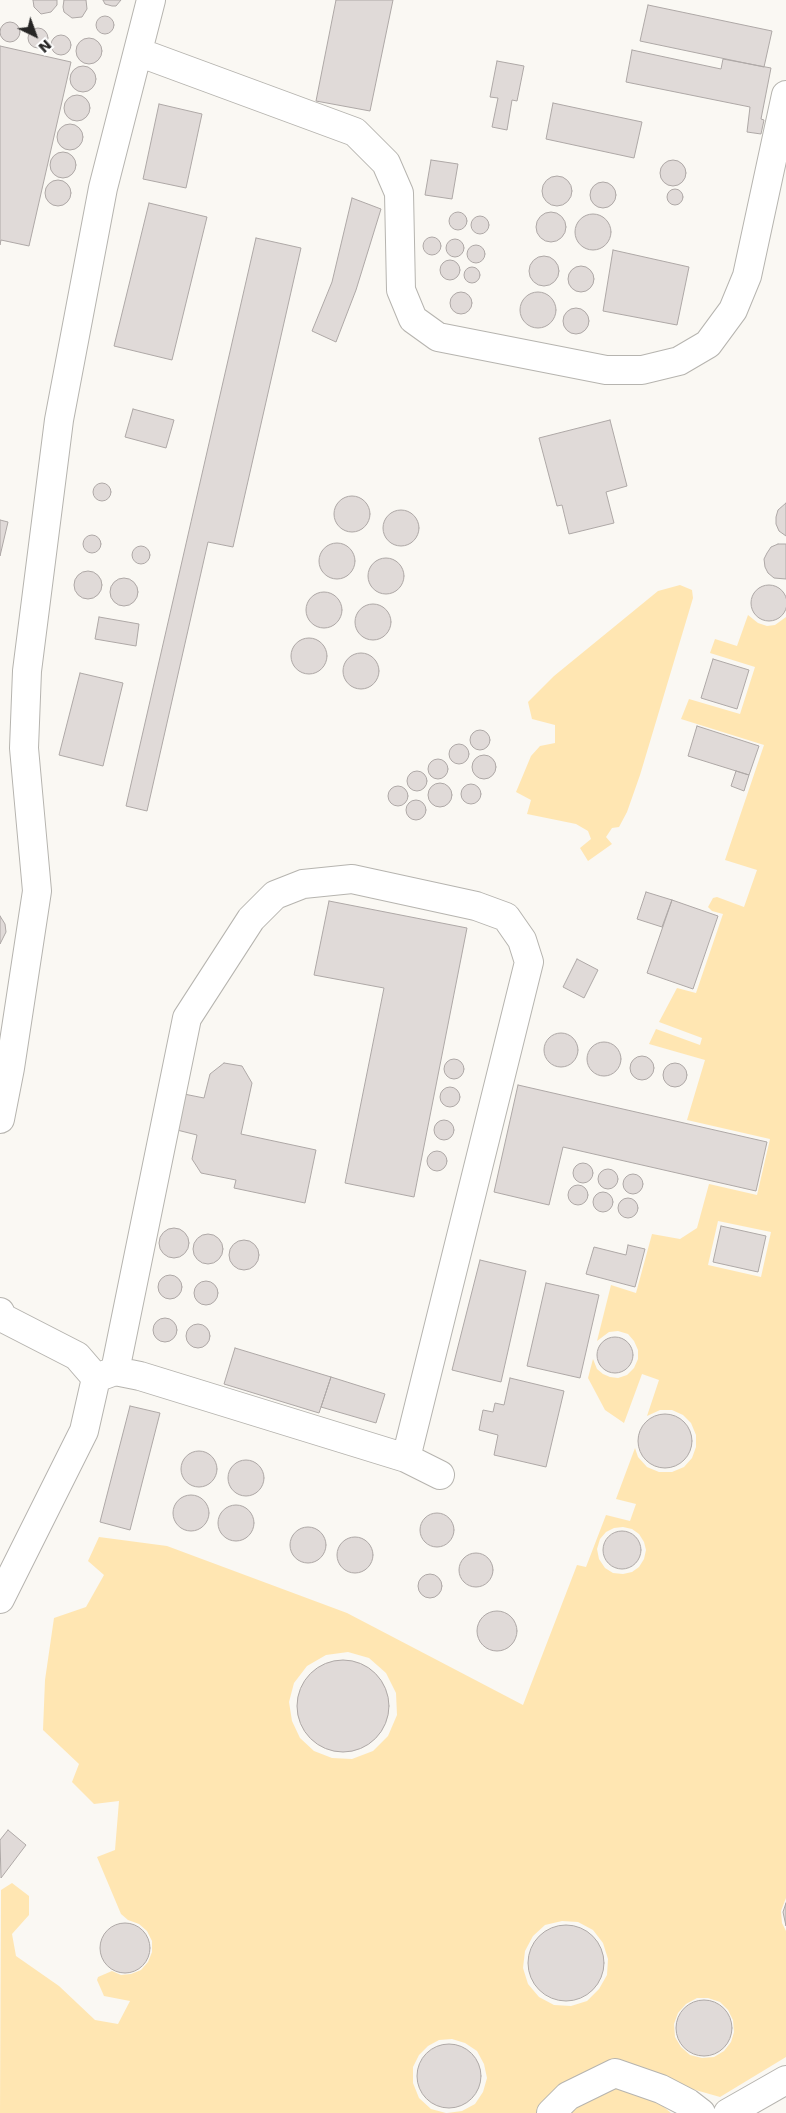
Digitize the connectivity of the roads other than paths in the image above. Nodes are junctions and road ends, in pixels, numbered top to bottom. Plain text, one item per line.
1 (151, 0) edge
2 (138, 52) junction
3 (786, 95) edge
4 (12, 748) edge
5 (4, 1079) edge
6 (0, 1119) edge
7 (0, 1312) edge
8 (106, 1375) junction
9 (406, 1458) junction
10 (440, 1475) dead end
11 (0, 1599) edge
12 (786, 2080) edge
13 (551, 2113) edge
14 (701, 2113) edge
15 (728, 2113) edge

1 - 2 lane
2 - 3 lane
2 - 4 lane
4 - 5 lane
5 - 6 lane
7 - 8 lane
8 - 9 lane
8 - 9 lane
8 - 11 lane
9 - 10 lane
12 - 15 lane
13 - 14 lane

